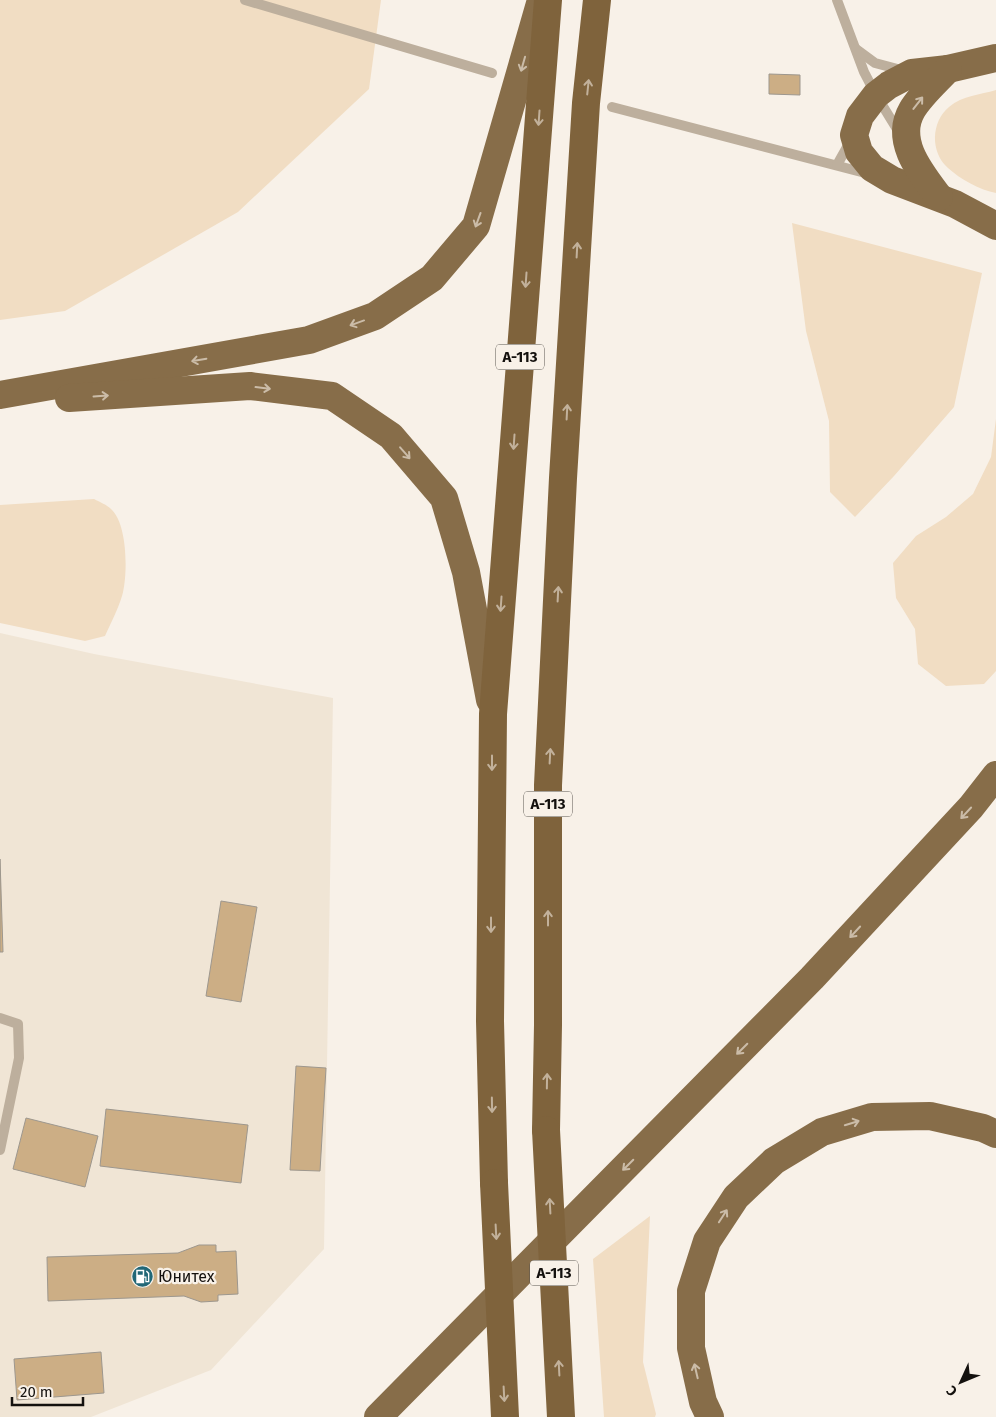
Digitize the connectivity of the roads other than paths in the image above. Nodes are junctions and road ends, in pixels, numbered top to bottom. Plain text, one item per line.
1 (245, 0) edge
2 (541, 0) edge
3 (548, 0) edge
4 (598, 0) edge
5 (837, 0) edge
6 (855, 48) junction
7 (996, 58) edge
8 (948, 69) junction
9 (492, 73) dead end
10 (912, 73) junction
11 (876, 95) junction
12 (612, 107) dead end
13 (854, 135) junction
14 (905, 150) junction
15 (838, 165) junction
16 (894, 176) junction
17 (947, 200) junction
18 (996, 212) edge
19 (996, 226) edge
20 (0, 395) edge
21 (0, 403) edge
22 (493, 714) junction
23 (996, 775) edge
24 (0, 1018) edge
25 (996, 1134) edge
26 (0, 1150) edge
27 (378, 1417) edge
28 (505, 1417) edge
29 (561, 1417) edge
30 (710, 1417) edge

1 - 9 lane
2 -> 20 highway
3 -> 22 highway, А-113
29 -> 4 highway, А-113, bridge
5 - 6 lane
6 - 10 lane
6 - 11 lane
7 - 8 highway
8 - 10 highway
14 -> 8 highway
10 - 11 highway
11 - 13 highway
11 - 14 lane
12 - 15 lane
13 - 15 lane
13 - 16 highway
14 - 17 highway
15 - 16 lane
16 - 17 highway
17 - 18 highway
17 - 19 highway
21 -> 22 highway
22 -> 28 highway, А-113, bridge
23 -> 27 highway
24 - 26 lane
30 -> 25 highway

